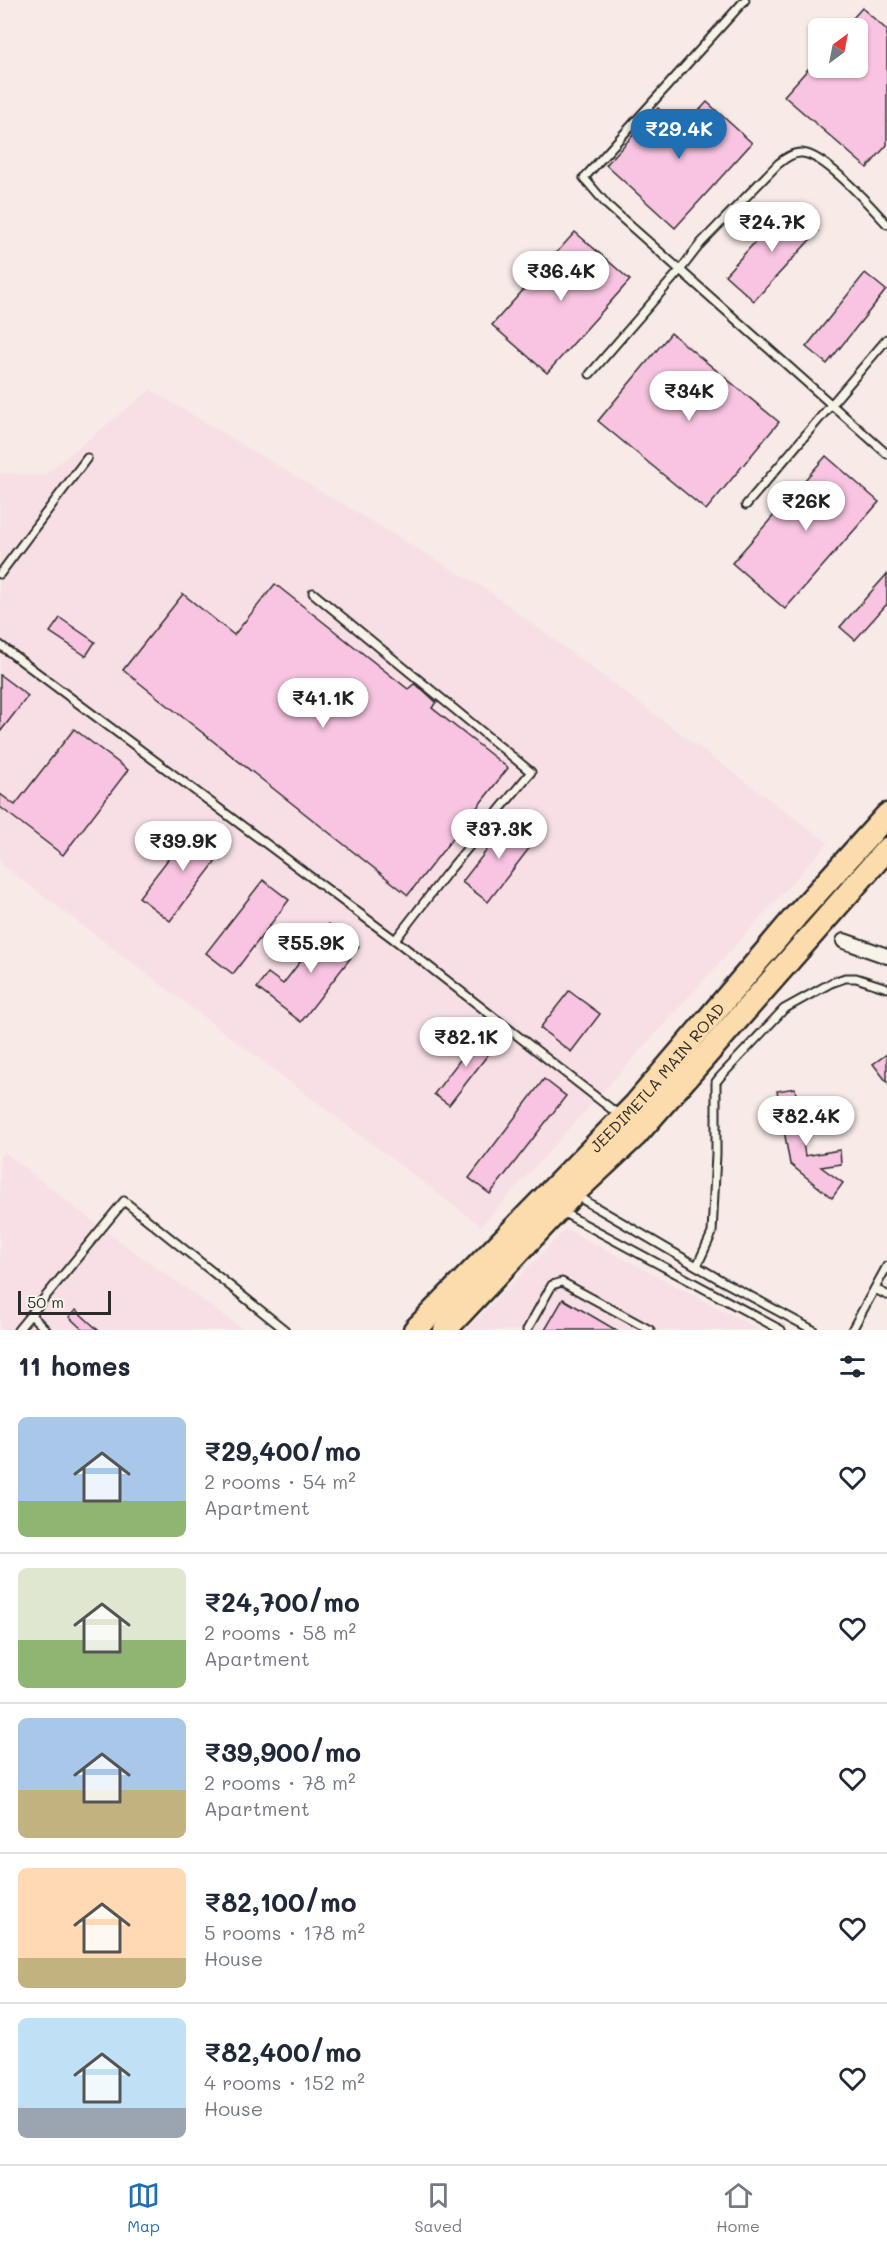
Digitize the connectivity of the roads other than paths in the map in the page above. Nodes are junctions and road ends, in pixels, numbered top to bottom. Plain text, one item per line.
1 (745, 0) edge
2 (887, 224) edge
3 (681, 269) junction
4 (887, 339) edge
5 (590, 374) dead end
6 (833, 406) junction
7 (887, 454) edge
8 (87, 458) dead end
9 (746, 505) dead end
10 (0, 574) edge
11 (313, 593) dead end
12 (0, 645) edge
13 (887, 815) edge
14 (887, 849) edge
15 (396, 940) junction
16 (844, 941) dead end
17 (887, 956) edge
18 (887, 988) edge
19 (623, 1117) junction
20 (565, 1202) junction
21 (697, 1266) junction
22 (887, 1266) edge
23 (875, 1289) junction
24 (887, 1295) edge
25 (31, 1315) junction
26 (18, 1330) edge
27 (45, 1330) edge
28 (285, 1330) edge
29 (415, 1330) edge
30 (446, 1330) edge
31 (527, 1330) edge
32 (650, 1330) edge
33 (781, 1330) edge
34 (813, 1330) edge
35 (852, 1330) edge

1 - 3 lane
2 - 3 lane
3 - 5 lane
3 - 6 lane
4 - 6 lane
6 - 7 lane
6 - 9 lane
8 - 10 lane
11 - 15 lane
12 - 15 lane
13 - 19 main road, JEEDIMETLA MAIN ROAD
14 - 20 main road, JEEDIMETLA MAIN ROAD
15 - 19 lane
16 - 17 street
18 - 21 lane
19 - 29 main road, JEEDIMETLA MAIN ROAD
20 - 21 lane
20 - 30 main road, JEEDIMETLA MAIN ROAD
20 - 33 lane
21 - 34 lane
22 - 23 lane
23 - 24 lane
23 - 35 lane
25 - 26 lane
25 - 27 lane
25 - 28 lane
31 - 32 lane

